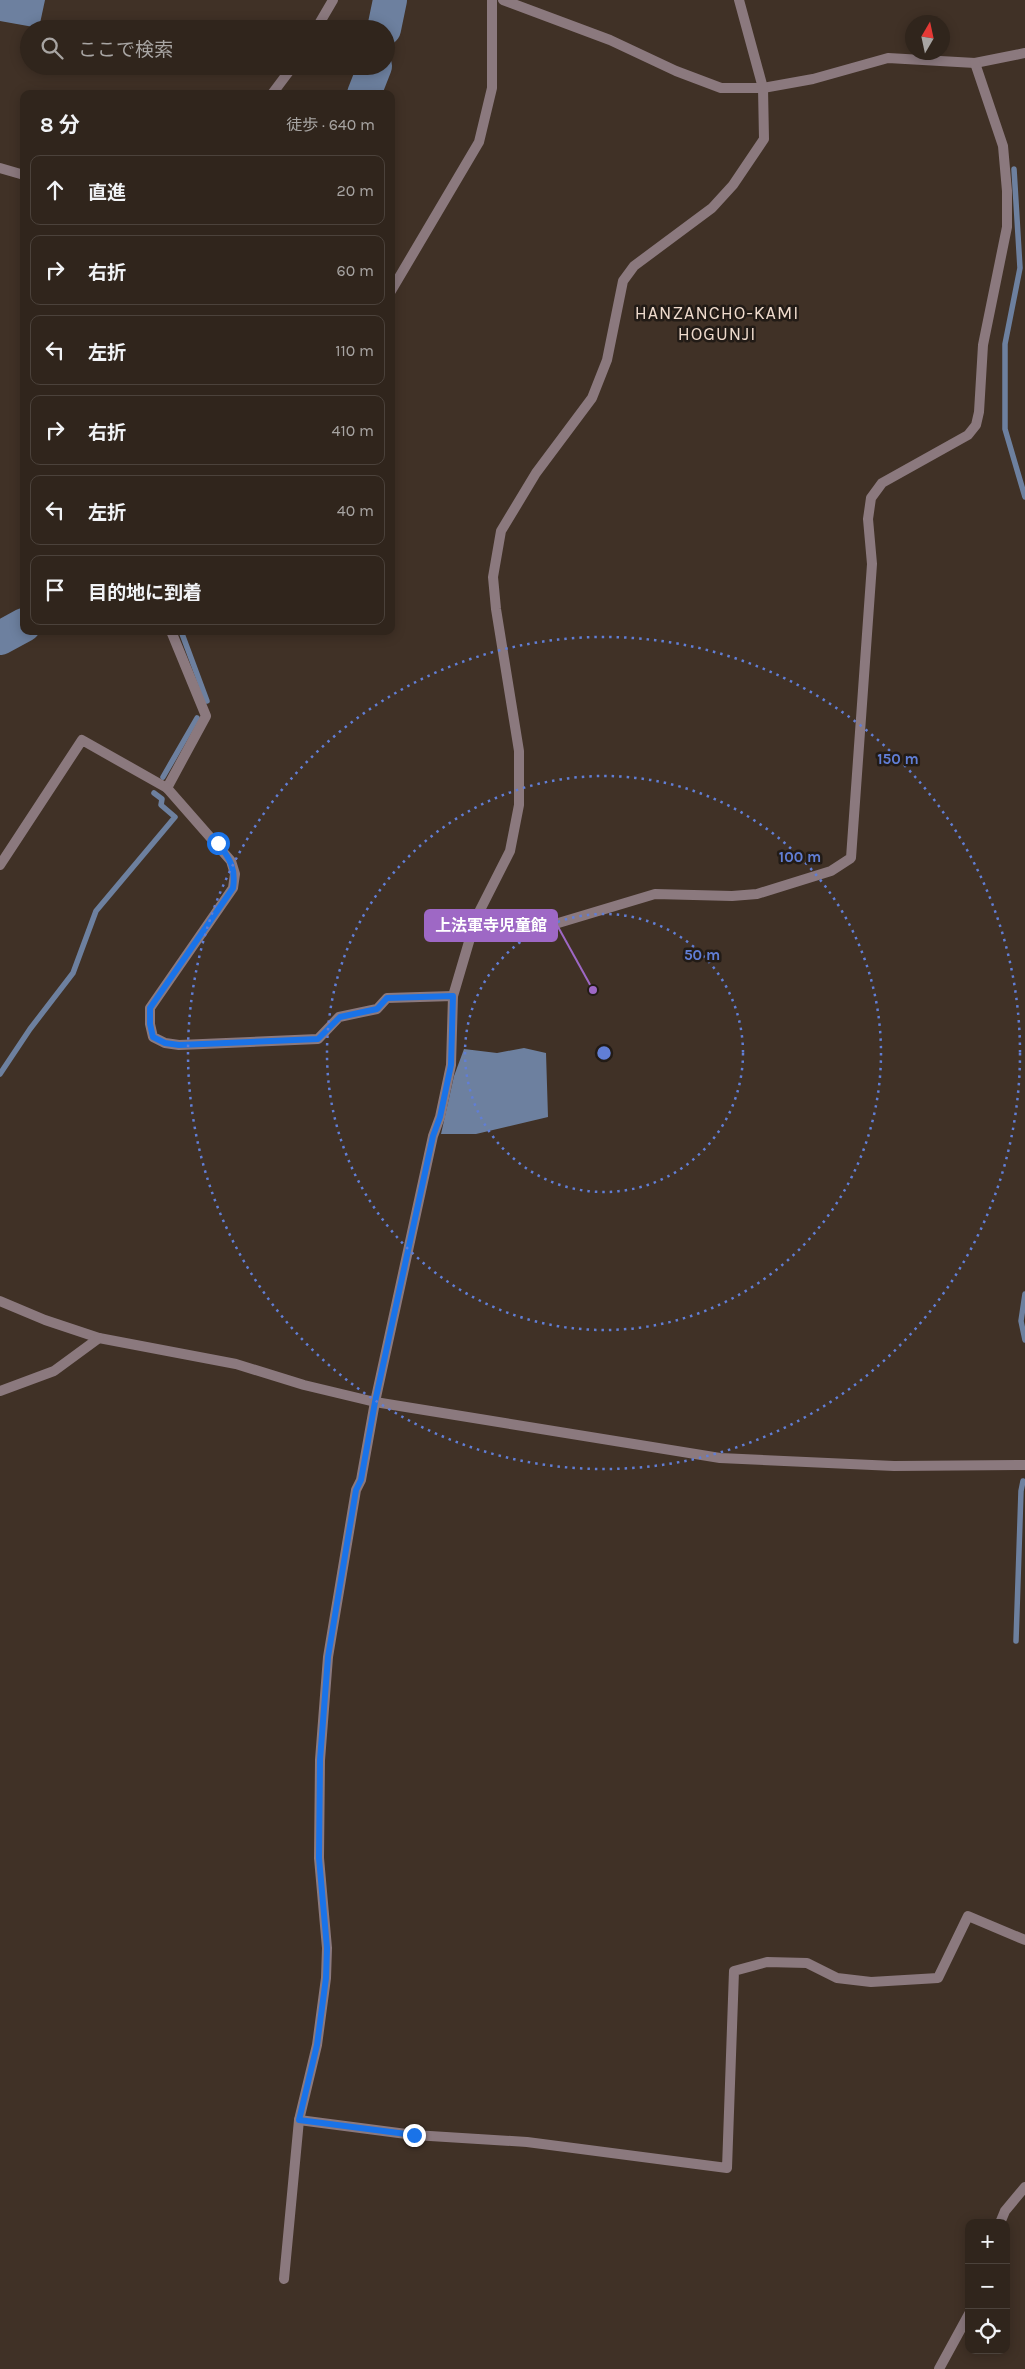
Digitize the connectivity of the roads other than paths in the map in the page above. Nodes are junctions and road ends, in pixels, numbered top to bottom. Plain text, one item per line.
1 (333, 0) edge
2 (492, 0) edge
3 (502, 0) edge
4 (739, 0) edge
5 (321, 20) edge
6 (1025, 53) edge
7 (975, 63) junction
8 (286, 75) edge
9 (763, 88) junction
10 (275, 90) edge
11 (0, 168) edge
12 (20, 174) edge
13 (395, 284) edge
14 (173, 635) edge
15 (167, 788) junction
16 (0, 865) edge
17 (476, 918) junction
18 (453, 996) junction
19 (0, 1301) edge
20 (99, 1338) junction
21 (0, 1390) edge
22 (375, 1402) junction
23 (1025, 1465) edge
24 (1025, 1940) edge
25 (299, 2120) junction
26 (1025, 2187) edge
27 (1002, 2219) edge
28 (284, 2278) dead end
29 (965, 2321) edge
30 (939, 2369) edge

1 - 5 street
2 - 13 street
3 - 9 street
4 - 9 street
6 - 7 street
7 - 9 street
7 - 17 street
8 - 10 street
9 - 17 street
11 - 12 street
14 - 15 street
15 - 16 street
15 - 18 street
17 - 18 street
18 - 22 street
19 - 20 street
20 - 21 street
20 - 22 street
22 - 23 street
22 - 25 street
24 - 25 street
25 - 28 street
26 - 27 street
29 - 30 street

